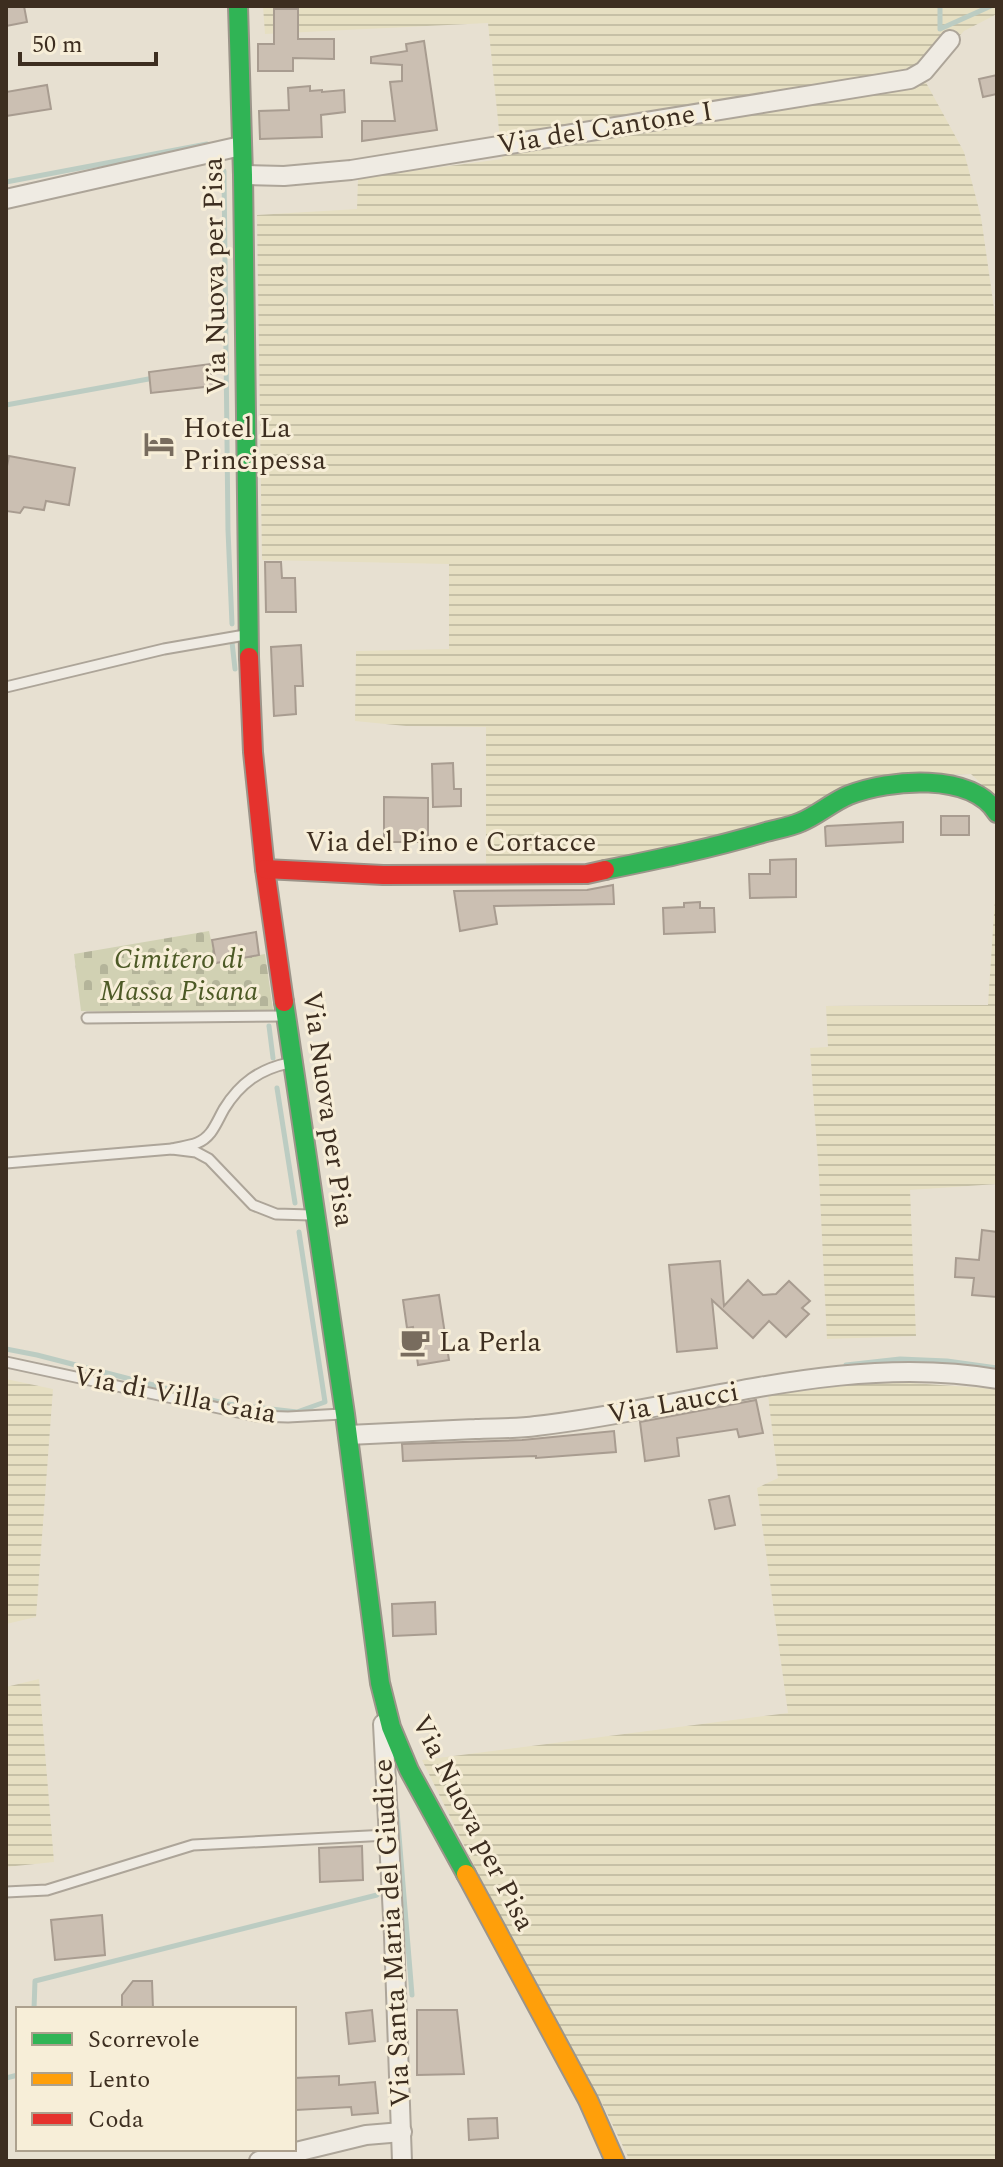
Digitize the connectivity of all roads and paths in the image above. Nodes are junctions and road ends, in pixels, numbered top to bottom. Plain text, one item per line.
1 (238, 6) edge
2 (950, 40) dead end
3 (241, 146) junction
4 (243, 175) junction
5 (6, 199) edge
6 (248, 635) junction
7 (6, 687) edge
8 (997, 813) edge
9 (265, 869) junction
10 (286, 1016) junction
11 (87, 1018) dead end
12 (293, 1062) junction
13 (172, 1149) junction
14 (6, 1163) edge
15 (315, 1215) junction
16 (6, 1362) edge
17 (997, 1379) edge
18 (345, 1414) junction
19 (348, 1435) junction
20 (385, 1706) junction
21 (388, 1835) junction
22 (6, 1892) edge
23 (402, 2132) junction
24 (259, 2161) edge
25 (402, 2161) edge
26 (615, 2161) edge

1 - 3 main road, Via Nuova per Pisa
2 - 4 street, Via del Cantone I
3 - 4 main road, Via Nuova per Pisa
3 - 5 street
4 - 6 main road, Via Nuova per Pisa
6 - 7 lane
6 - 9 main road, Via Nuova per Pisa
8 - 9 main road, Via del Pino e Cortacce
9 - 10 main road, Via Nuova per Pisa
10 - 11 lane
10 - 12 main road, Via Nuova per Pisa
12 - 13 lane
12 - 15 main road, Via Nuova per Pisa
13 - 14 lane
13 - 15 lane
15 - 18 main road, Via Nuova per Pisa
16 - 18 lane, Via di Villa Gaia
17 - 19 street, Via Laucci
18 - 19 main road, Via Nuova per Pisa
19 - 20 main road, Via Nuova per Pisa
20 - 21 street, Via Santa Maria del Giudice
20 - 26 main road, Via Nuova per Pisa
21 - 22 lane
21 - 23 street, Via Santa Maria del Giudice
23 - 24 street
23 - 25 street, Via Santa Maria del Giudice

